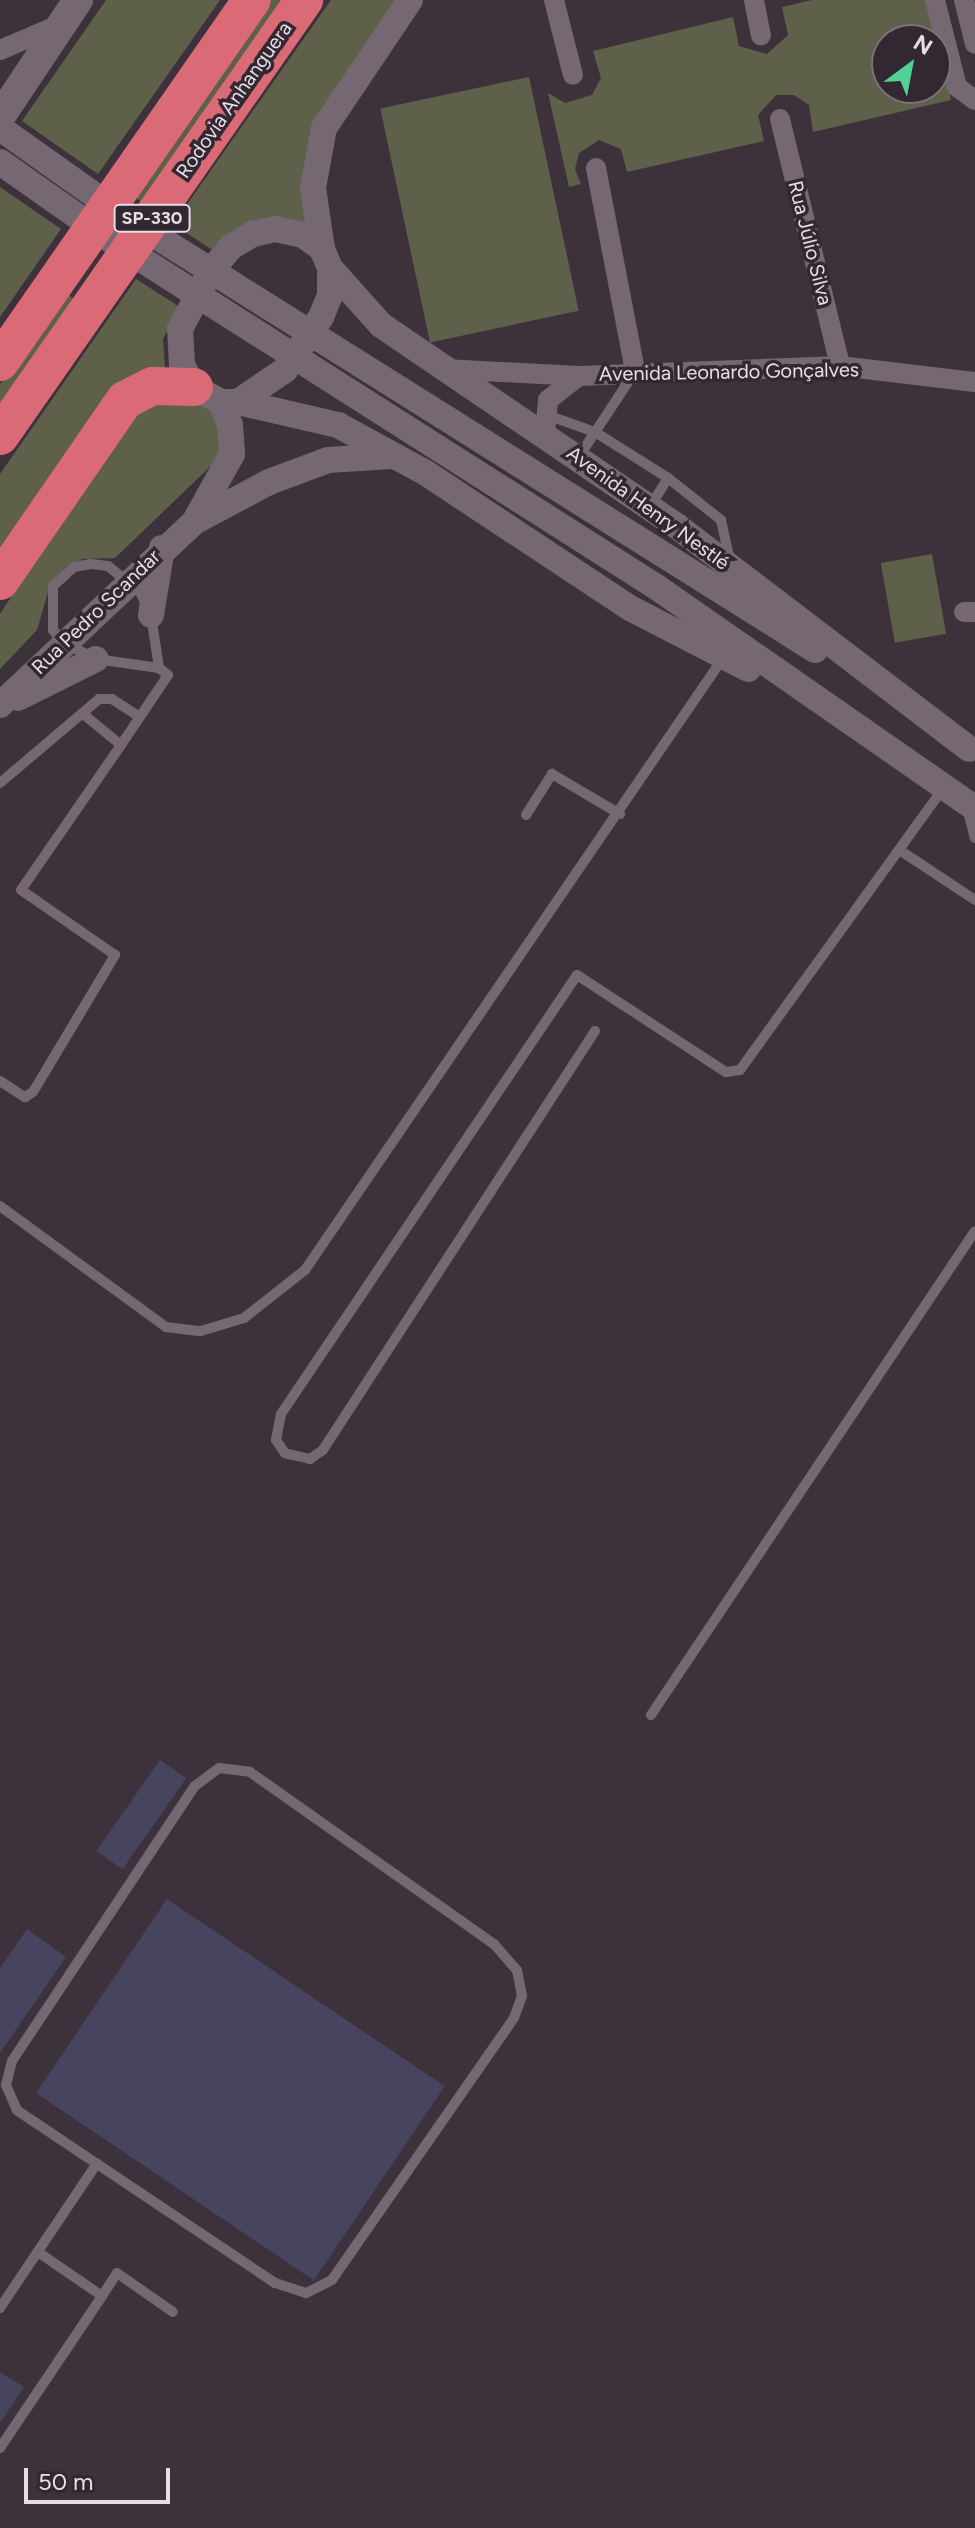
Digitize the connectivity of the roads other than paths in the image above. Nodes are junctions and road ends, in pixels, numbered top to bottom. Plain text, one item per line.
1 (252, 0) edge
2 (304, 0) edge
3 (410, 0) edge
4 (554, 0) edge
5 (754, 0) edge
6 (935, 0) edge
7 (964, 0) edge
8 (70, 12) edge
9 (761, 35) dead end
10 (975, 44) edge
11 (0, 50) edge
12 (573, 75) dead end
13 (975, 100) edge
14 (0, 117) edge
15 (780, 119) dead end
16 (0, 128) edge
17 (0, 162) edge
18 (596, 168) dead end
19 (326, 258) junction
20 (0, 362) edge
21 (840, 366) junction
22 (444, 369) junction
23 (635, 371) junction
24 (579, 376) junction
25 (975, 382) edge
26 (218, 397) junction
27 (544, 424) junction
28 (595, 432) junction
29 (0, 436) edge
30 (395, 455) junction
31 (578, 458) junction
32 (668, 478) junction
33 (650, 507) junction
34 (194, 522) junction
35 (162, 548) junction
36 (731, 567) junction
37 (129, 579) junction
38 (0, 581) edge
39 (151, 615) junction
40 (63, 642) junction
41 (724, 656) junction
42 (96, 659) junction
43 (159, 668) junction
44 (0, 706) edge
45 (82, 713) junction
46 (833, 713) junction
47 (140, 717) junction
48 (121, 745) junction
49 (972, 751) edge
50 (0, 783) edge
51 (962, 799) edge
52 (620, 814) junction
53 (526, 815) dead end
54 (975, 838) edge
55 (901, 851) junction
56 (975, 900) edge
57 (595, 1031) dead end
58 (0, 1081) edge
59 (0, 1206) edge
60 (975, 1231) edge
61 (651, 1715) dead end
62 (97, 2163) junction
63 (38, 2252) junction
64 (102, 2296) junction
65 (0, 2308) edge
66 (173, 2312) dead end
67 (0, 2448) edge

1 - 20 highway, SP-330
2 - 29 highway, Rodovia Anhanguera / SP-330
3 - 19 street
4 - 12 street
5 - 9 street
6 - 13 street
7 - 10 street
8 - 11 street
8 - 14 main road
15 - 21 street, Rua Júlio Silva
16 - 49 street, Avenida Henry Nestlé
17 - 46 street
18 - 23 street
19 - 22 street, Avenida Henry Nestlé
19 - 26 street
19 - 26 street
21 - 23 street, Avenida Leonardo Gonçalves
21 - 25 street, Avenida Leonardo Gonçalves
22 - 24 street, Avenida Leonardo Gonçalves
22 - 27 street, Avenida Henry Nestlé
23 - 24 street, Avenida Leonardo Gonçalves
23 - 28 lane
24 - 27 street, Avenida Leonardo Gonçalves
26 - 30 street
26 - 34 street, Rua Pedro Scandar
26 - 38 highway
27 - 28 lane
27 - 31 street, Avenida Henry Nestlé
28 - 31 lane
28 - 32 lane
30 - 34 street, Rua Pedro Scandar
30 - 41 street
31 - 33 street, Avenida Henry Nestlé
32 - 33 lane
32 - 36 lane
33 - 36 street, Avenida Henry Nestlé
34 - 35 street, Rua Pedro Scandar
35 - 37 street, Rua Pedro Scandar
35 - 39 street
36 - 49 street, Avenida Henry Nestlé
37 - 39 lane
37 - 40 street, Rua Pedro Scandar
37 - 40 lane
39 - 43 lane
40 - 42 lane
40 - 44 street, Rua Pedro Scandar
41 - 46 street
41 - 52 lane
42 - 43 lane
42 - 44 street
43 - 47 lane
45 - 47 lane
45 - 48 lane
45 - 50 lane
46 - 51 street
47 - 48 lane
48 - 58 lane
51 - 54 lane
51 - 55 lane
52 - 53 lane
52 - 59 lane
55 - 56 lane
55 - 57 lane
60 - 61 lane
62 - 62 lane
62 - 63 lane
63 - 64 lane
63 - 65 lane
64 - 66 lane
64 - 67 lane

